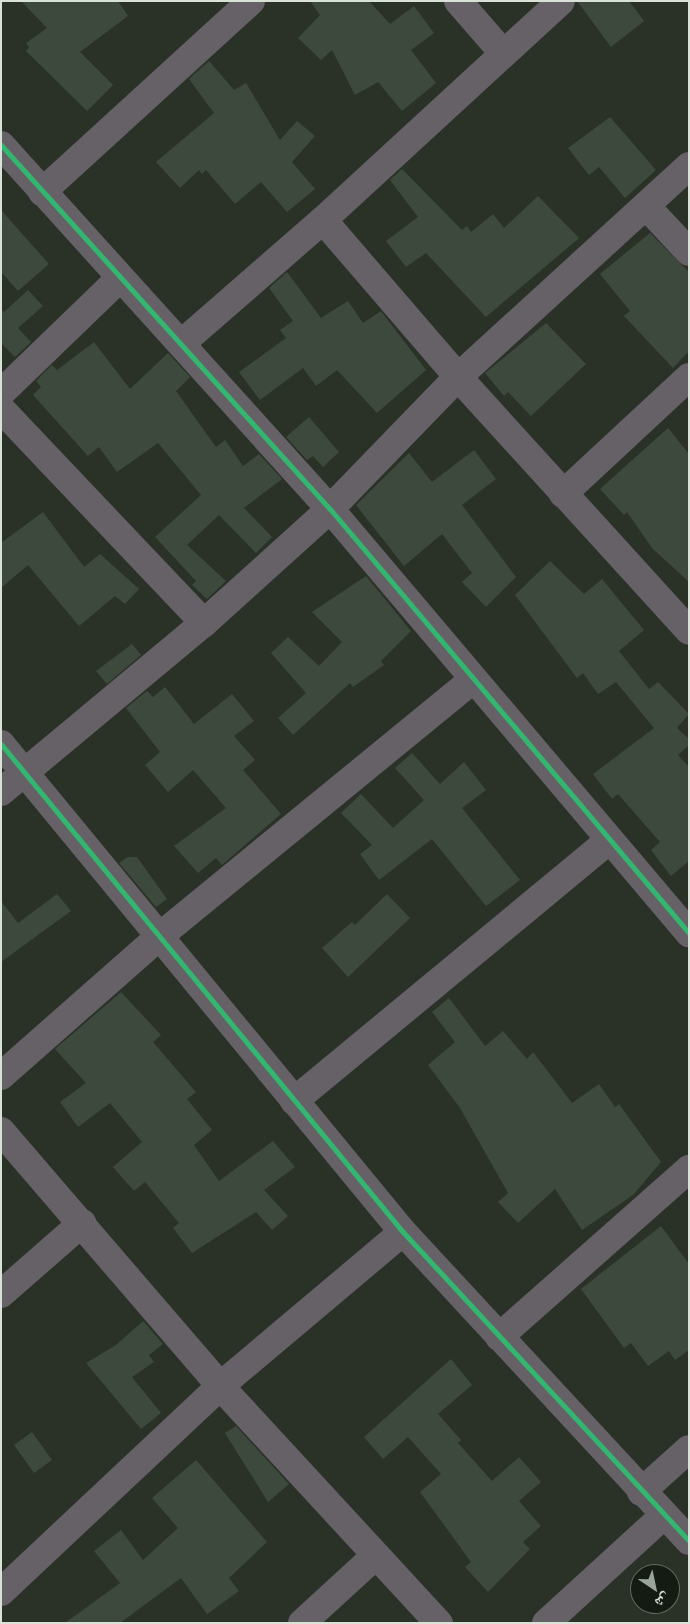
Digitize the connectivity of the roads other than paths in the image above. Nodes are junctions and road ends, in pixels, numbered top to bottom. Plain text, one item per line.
1 (252, 1) edge
2 (458, 1) edge
3 (561, 1) edge
4 (503, 52) junction
5 (1, 145) edge
6 (689, 166) edge
7 (42, 192) junction
8 (646, 206) junction
9 (323, 220) junction
10 (689, 252) edge
11 (120, 278) junction
12 (183, 342) junction
13 (458, 377) junction
14 (689, 377) edge
15 (1, 393) edge
16 (1, 409) edge
17 (563, 494) junction
18 (330, 509) junction
19 (204, 623) junction
20 (689, 632) edge
21 (472, 680) junction
22 (1, 744) edge
23 (27, 772) junction
24 (1, 792) edge
25 (609, 840) junction
26 (689, 933) edge
27 (161, 935) junction
28 (1, 1076) edge
29 (294, 1101) junction
30 (1, 1131) edge
31 (689, 1169) edge
32 (82, 1223) junction
33 (403, 1232) junction
34 (1, 1294) edge
35 (499, 1337) junction
36 (220, 1386) junction
37 (689, 1449) edge
38 (641, 1492) junction
39 (663, 1516) junction
40 (689, 1542) edge
41 (376, 1556) junction
42 (1, 1592) edge
43 (302, 1623) edge
44 (439, 1623) edge
45 (546, 1623) edge

1 - 7 street
2 - 4 street
3 - 4 street
4 - 9 street
5 - 7 street
6 - 8 street
7 - 11 street
8 - 10 street
8 - 13 street
9 - 12 street
9 - 13 street
11 - 12 street
11 - 15 street
12 - 18 street
13 - 17 street
13 - 18 street
14 - 17 street
16 - 19 street
17 - 20 street
18 - 19 street
18 - 21 street
19 - 23 street
21 - 25 street
21 - 27 street
22 - 23 street
23 - 24 street
23 - 27 street
25 - 26 street
25 - 29 street
27 - 28 street
27 - 29 street
29 - 33 street
30 - 32 street
31 - 35 street
32 - 34 street
32 - 36 street
33 - 35 street
33 - 36 street
35 - 38 street
36 - 41 street
36 - 42 street
37 - 38 street
38 - 39 street
39 - 40 street
39 - 45 street
41 - 43 street
41 - 44 street

